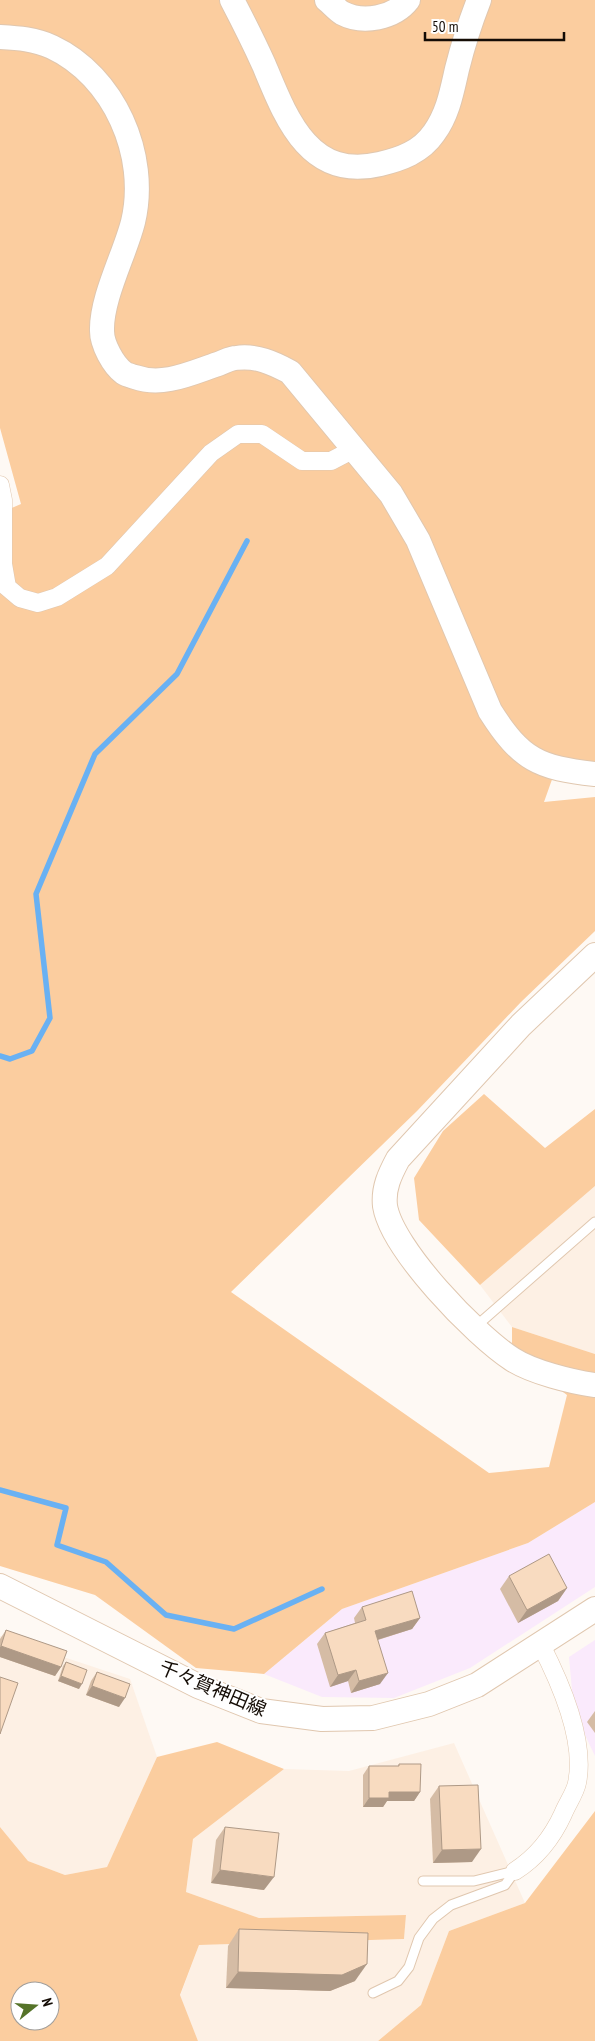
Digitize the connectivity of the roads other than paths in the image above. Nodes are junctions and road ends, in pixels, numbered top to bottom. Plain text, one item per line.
1 (232, 0) edge
2 (327, 0) edge
3 (408, 0) edge
4 (478, 0) edge
5 (0, 38) edge
6 (354, 449) junction
7 (0, 485) edge
8 (595, 774) edge
9 (595, 955) edge
10 (595, 1222) edge
11 (474, 1328) junction
12 (595, 1385) edge
13 (0, 1586) edge
14 (595, 1609) edge
15 (541, 1645) junction
16 (515, 1871) junction
17 (423, 1881) dead end
18 (373, 1993) dead end

1 - 4 street
2 - 3 street
5 - 6 street
6 - 7 street
6 - 8 street
9 - 11 street
10 - 11 lane
11 - 12 street
13 - 15 street, 千々賀神田線
14 - 15 street, 千々賀神田線
15 - 16 street
16 - 17 lane
16 - 18 lane

